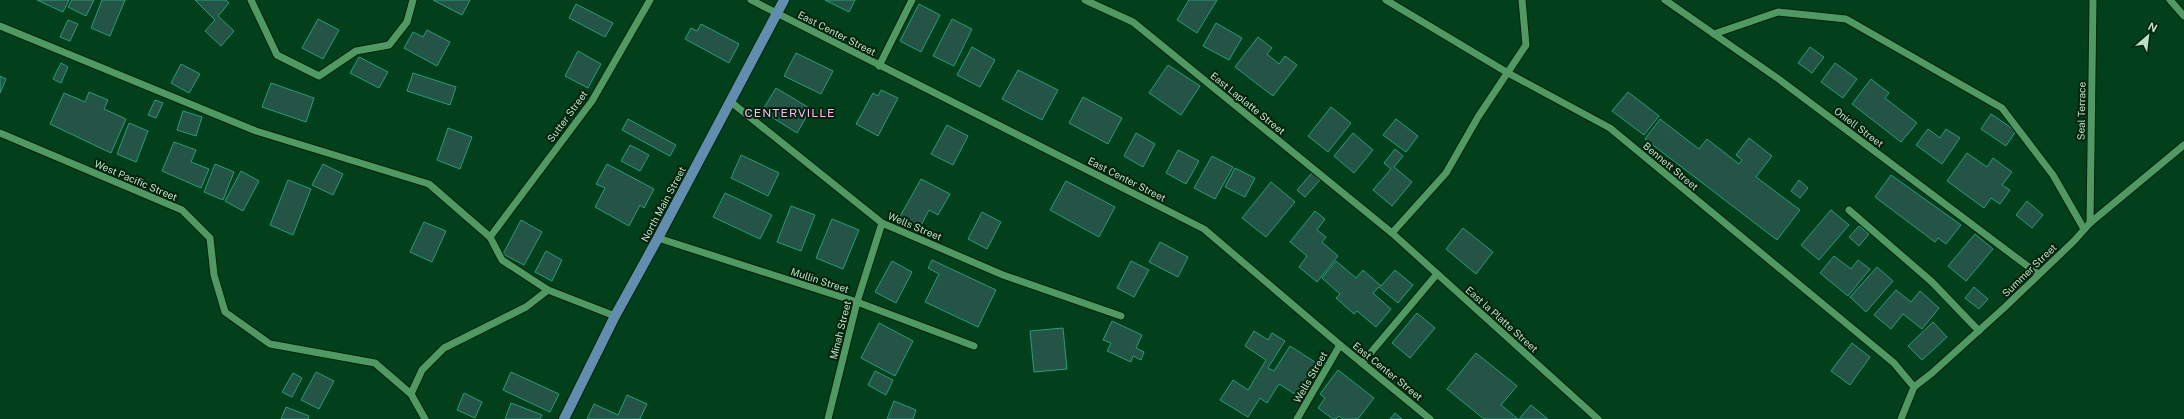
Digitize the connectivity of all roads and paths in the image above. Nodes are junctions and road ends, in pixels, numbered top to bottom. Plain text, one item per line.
1 (251, 0) edge
2 (413, 0) edge
3 (650, 0) edge
4 (751, 0) edge
5 (784, 0) edge
6 (912, 0) edge
7 (1386, 0) edge
8 (1522, 0) edge
9 (1665, 0) edge
10 (2093, 0) edge
11 (2170, 0) edge
12 (1089, 1) edge
13 (776, 14) junction
14 (2184, 16) edge
15 (0, 26) edge
16 (1714, 34) junction
17 (879, 66) junction
18 (1508, 73) junction
19 (731, 102) junction
20 (0, 133) edge
21 (2184, 145) edge
22 (1850, 210) dead end
23 (2090, 222) junction
24 (882, 223) junction
25 (2084, 229) junction
26 (1392, 233) junction
27 (490, 237) junction
28 (658, 238) junction
29 (1437, 274) junction
30 (2038, 274) junction
31 (548, 290) junction
32 (857, 302) junction
33 (615, 316) junction
34 (1121, 316) dead end
35 (1979, 330) junction
36 (1340, 345) junction
37 (974, 346) dead end
38 (1362, 363) junction
39 (1914, 387) junction
40 (411, 394) junction
41 (425, 419) edge
42 (564, 419) edge
43 (828, 419) edge
44 (1297, 419) edge
45 (1430, 419) edge
46 (1598, 419) edge
47 (1901, 419) edge

1 - 2 street
3 - 27 street, Sutter Street
4 - 13 street, East Center Street
5 - 13 main road, North Main Street
6 - 17 street
7 - 18 street, Bennett Street
8 - 18 street
9 - 16 street, Oniell Street
10 - 23 street, Seal Terrace
11 - 14 street
12 - 26 street, East Laplatte Street
13 - 17 street, East Center Street
13 - 19 main road, North Main Street
15 - 27 street
16 - 25 street
16 - 30 street, Oniell Street
17 - 36 street, East Center Street
18 - 26 street
18 - 39 street, Bennett Street
19 - 24 street, Wells Street
19 - 28 main road, North Main Street
20 - 40 street, West Pacific Street
21 - 23 street, Summer Street
22 - 35 street
23 - 25 street, Summer Street
24 - 32 street, Minah Street
24 - 34 street, Wells Street
25 - 30 street, Summer Street
26 - 29 street, East la Platte Street
27 - 31 street
28 - 32 street, Mullin Street
28 - 33 main road, North Main Street
29 - 38 street
29 - 46 street, East la Platte Street
30 - 35 street, Summer Street
31 - 33 street
31 - 40 street
32 - 37 street, Mullin Street
32 - 43 street, Minah Street
33 - 42 main road, North Main Street
35 - 39 street, Summer Street
36 - 38 street, East Center Street
36 - 44 street, Wells Street
38 - 45 street, East Center Street
39 - 47 street
40 - 41 street, West Pacific Street

